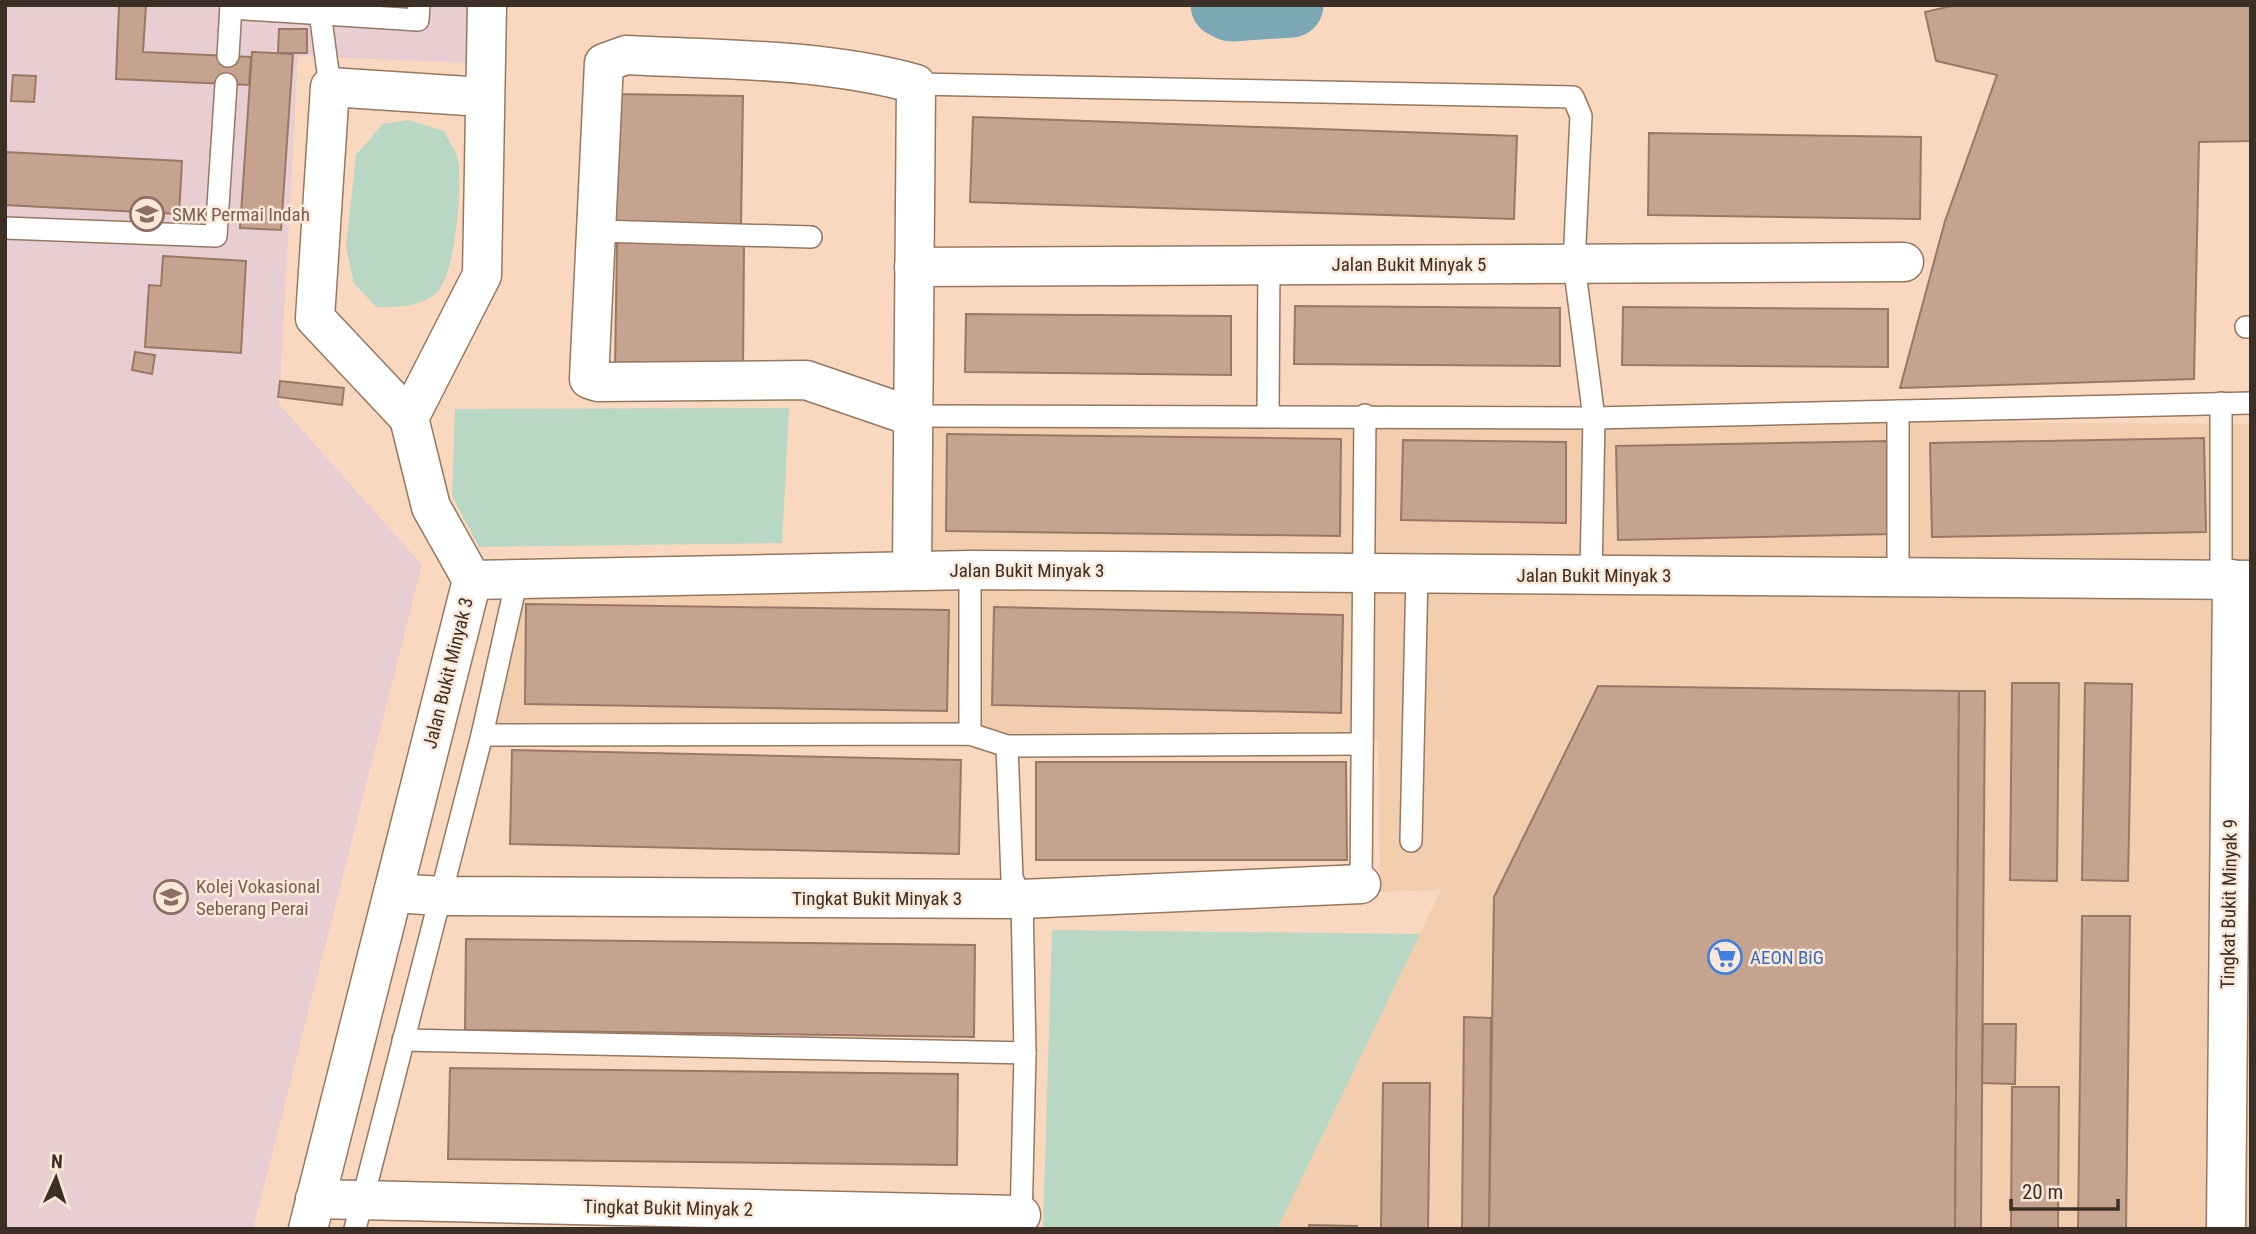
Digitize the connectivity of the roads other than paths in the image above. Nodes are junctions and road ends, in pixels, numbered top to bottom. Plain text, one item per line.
1 (419, 5) edge
2 (487, 5) edge
3 (231, 6) edge
4 (319, 9) edge
5 (228, 56) dead end
6 (226, 84) dead end
7 (916, 84) junction
8 (330, 87) junction
9 (483, 97) junction
10 (5, 228) edge
11 (598, 232) junction
12 (811, 237) dead end
13 (1905, 262) dead end
14 (1574, 264) junction
15 (1269, 265) junction
16 (914, 267) junction
17 (2221, 403) junction
18 (2251, 403) edge
19 (1898, 411) junction
20 (1268, 415) junction
21 (1365, 415) junction
22 (911, 416) junction
23 (409, 418) junction
24 (1594, 418) junction
25 (912, 570) junction
26 (970, 570) junction
27 (1364, 572) junction
28 (1417, 572) junction
29 (1591, 575) junction
30 (1898, 576) junction
31 (517, 579) junction
32 (472, 580) junction
33 (2235, 580) edge
34 (970, 734) junction
35 (482, 735) junction
36 (1362, 744) junction
37 (1007, 746) junction
38 (1411, 841) dead end
39 (1361, 884) joint
40 (393, 893) junction
41 (441, 896) junction
42 (1023, 899) junction
43 (2239, 979) edge
44 (403, 1041) junction
45 (1025, 1053) junction
46 (311, 1214) edge
47 (358, 1215) edge
48 (1021, 1222) edge
49 (2226, 1229) edge

1 - 4 lane
2 - 9 street
3 - 4 lane
3 - 5 lane
4 - 8 lane
6 - 10 lane
7 - 11 street
7 - 14 lane
7 - 16 street
8 - 9 street
8 - 23 street
9 - 23 street
11 - 12 lane
11 - 22 street
13 - 14 street, Jalan Bukit Minyak 5
14 - 15 street, Jalan Bukit Minyak 5
14 - 24 lane
15 - 16 street, Jalan Bukit Minyak 5
15 - 20 lane
16 - 22 street
17 - 18 lane
17 - 19 lane
17 - 33 lane
19 - 24 lane
19 - 30 lane
20 - 21 lane
20 - 22 lane
21 - 24 lane
21 - 27 lane
22 - 25 street
23 - 32 street
24 - 29 lane
25 - 26 street, Jalan Bukit Minyak 3
25 - 31 street, Jalan Bukit Minyak 3
26 - 27 street, Jalan Bukit Minyak 3
26 - 34 lane
27 - 28 street, Jalan Bukit Minyak 3
27 - 36 lane
28 - 29 street, Jalan Bukit Minyak 3
28 - 38 lane
29 - 30 street, Jalan Bukit Minyak 3
30 - 33 street, Jalan Bukit Minyak 3
31 - 32 street, Jalan Bukit Minyak 3
31 - 35 lane
32 - 40 street, Jalan Bukit Minyak 3
33 - 43 street, Tingkat Bukit Minyak 9
34 - 35 lane
34 - 37 lane
35 - 41 lane
36 - 37 lane
36 - 39 lane
37 - 42 lane
39 - 42 street, Tingkat Bukit Minyak 3
40 - 41 street, Tingkat Bukit Minyak 3
40 - 46 street, Jalan Bukit Minyak 3
41 - 42 street, Tingkat Bukit Minyak 3
41 - 44 lane
42 - 45 lane
43 - 49 street, Tingkat Bukit Minyak 9
44 - 45 lane
44 - 47 lane
45 - 48 lane
46 - 47 street, Tingkat Bukit Minyak 2
47 - 48 street, Tingkat Bukit Minyak 2

